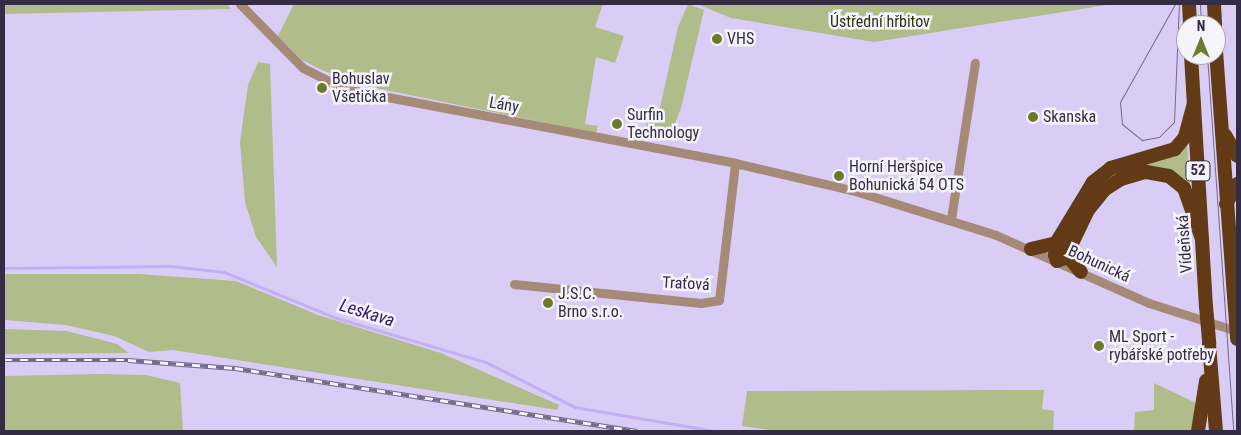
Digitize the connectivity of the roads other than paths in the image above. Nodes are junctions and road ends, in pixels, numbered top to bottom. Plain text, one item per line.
1 (240, 4) edge
2 (975, 63) dead end
3 (1192, 65) edge
4 (1217, 65) edge
5 (1194, 103) junction
6 (1218, 105) junction
7 (1237, 156) edge
8 (735, 163) junction
9 (793, 176) joint
10 (1237, 184) edge
11 (1226, 205) junction
12 (951, 219) junction
13 (1202, 240) junction
14 (1057, 243) junction
15 (1072, 248) junction
16 (1030, 249) junction
17 (1058, 261) junction
18 (1081, 272) junction
19 (514, 284) dead end
20 (1237, 331) edge
21 (1237, 339) edge
22 (1209, 348) junction
23 (1198, 431) edge
24 (1216, 431) edge

1 - 8 street, Lány
2 - 12 street
3 - 5 highway, Vídeňská / 52
4 - 6 highway, 52
5 - 13 highway, Vídeňská / 52
5 - 14 highway
6 - 7 highway
6 - 11 highway, 52
8 - 9 street, Lány
8 - 19 street, Traťová
9 - 12 street, Bohunická
10 - 11 highway
11 - 21 highway, 52, bridge
12 - 16 street, Bohunická
13 - 15 highway
13 - 22 highway, Vídeňská / 52, bridge
14 - 16 highway
14 - 17 highway
15 - 17 highway
15 - 18 highway
16 - 17 street, Bohunická
17 - 18 street, Bohunická
18 - 20 street, Bohunická
22 - 23 highway
22 - 24 highway, Vídeňská / 52

